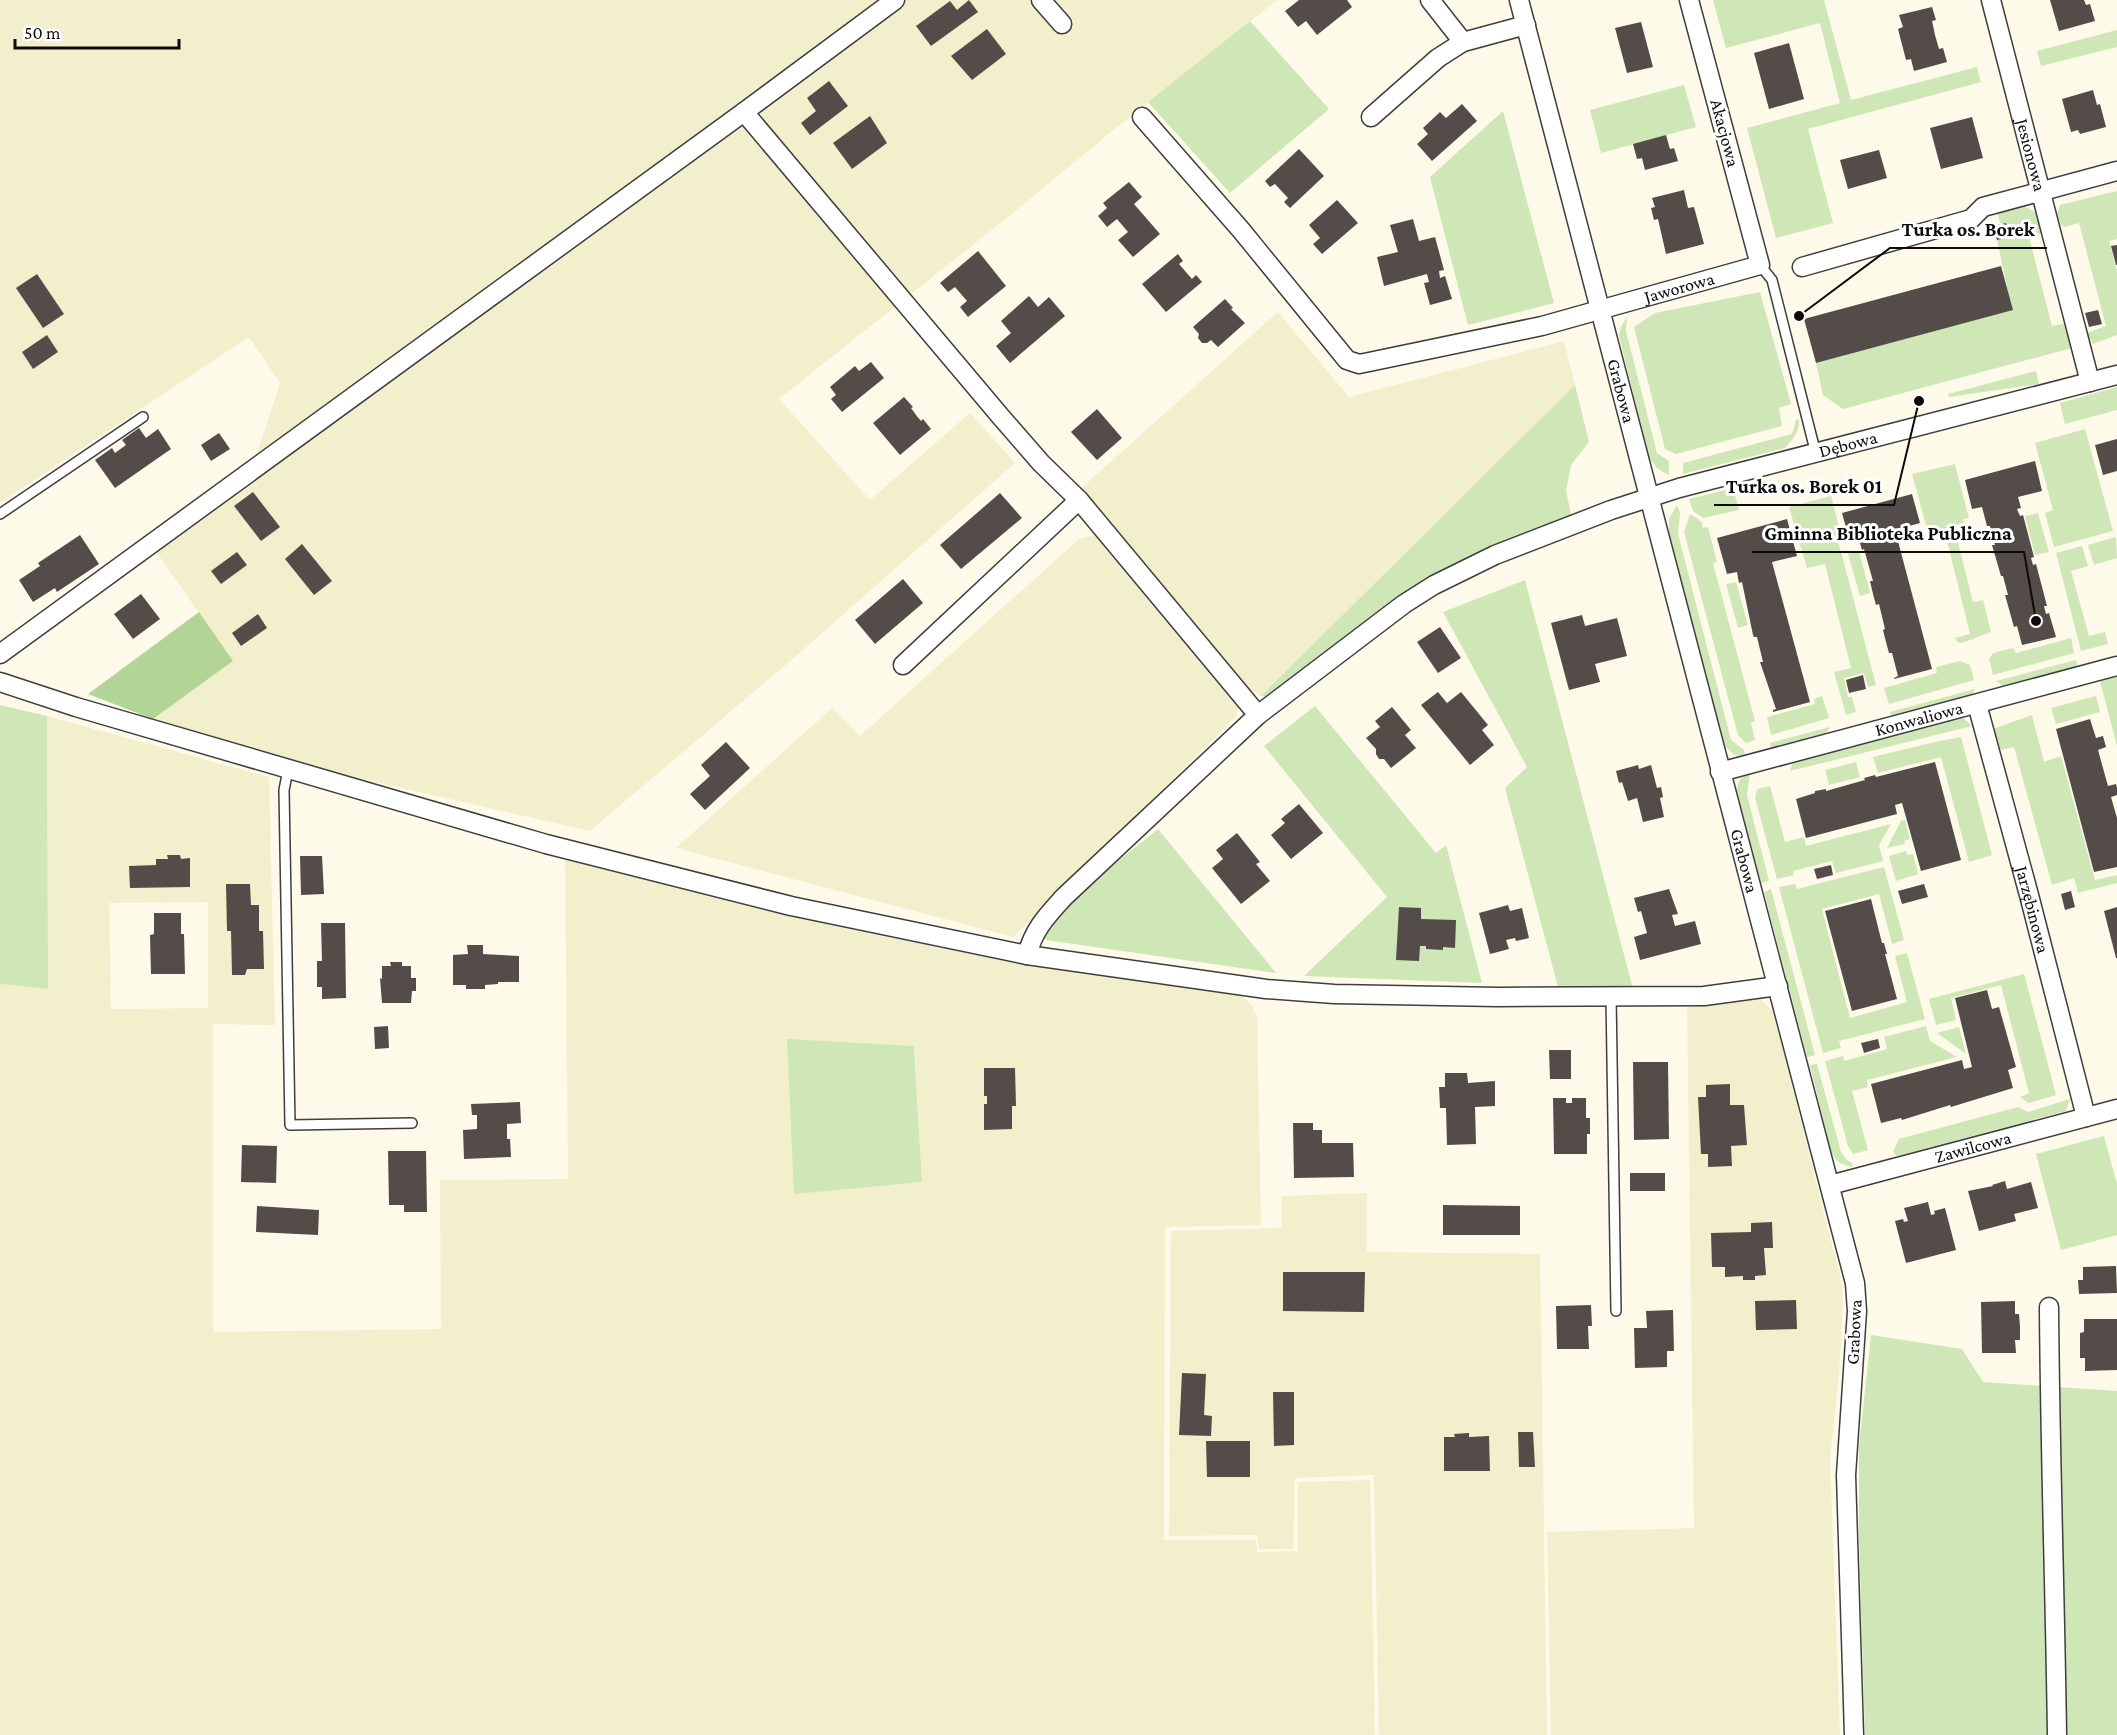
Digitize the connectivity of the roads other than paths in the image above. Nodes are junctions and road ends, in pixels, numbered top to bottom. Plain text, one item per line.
1 (895, 0) edge
2 (1041, 0) edge
3 (1430, 0) edge
4 (1519, 0) edge
5 (1689, 0) edge
6 (1990, 0) edge
7 (1062, 24) dead end
8 (1526, 26) junction
9 (1463, 42) junction
10 (744, 112) junction
11 (1142, 117) dead end
12 (1371, 117) dead end
13 (2117, 171) edge
14 (2041, 192) junction
15 (1760, 265) junction
16 (1802, 267) dead end
17 (1599, 308) junction
18 (2117, 375) edge
19 (2090, 382) junction
20 (143, 417) dead end
21 (1816, 454) junction
22 (1648, 498) junction
23 (1078, 501) junction
24 (0, 514) edge
25 (0, 654) edge
26 (903, 665) dead end
27 (2117, 666) edge
28 (0, 682) edge
29 (1977, 704) junction
30 (1258, 715) junction
31 (288, 770) junction
32 (1720, 772) junction
33 (1027, 955) junction
34 (1778, 986) junction
35 (1611, 996) junction
36 (2117, 1109) edge
37 (2086, 1117) junction
38 (412, 1123) dead end
39 (1830, 1185) junction
40 (2049, 1307) dead end
41 (1616, 1311) dead end
42 (1854, 1735) edge
43 (2057, 1735) edge

1 - 10 street
2 - 7 street
3 - 9 street
4 - 8 street, Grabowa
5 - 15 street, Akacjowa
6 - 14 street, Jesionowa
8 - 9 street
8 - 17 street, Grabowa
9 - 12 street
10 - 23 street
10 - 25 street
11 - 17 street, Jaworowa
13 - 14 street
14 - 16 street
14 - 19 street, Jesionowa
15 - 17 street, Jaworowa
15 - 21 lane
17 - 22 street, Grabowa
18 - 19 street, Dębowa
19 - 21 street, Dębowa
20 - 24 lane
21 - 22 street, Dębowa
22 - 30 street, Dębowa
22 - 32 street, Grabowa
23 - 26 street
23 - 30 street
27 - 29 street, Konwaliowa
28 - 31 street
29 - 32 street, Konwaliowa
29 - 37 street, Jarzębinowa
30 - 33 street, Dębowa
31 - 33 street
31 - 38 lane
32 - 34 street, Grabowa
33 - 35 street
34 - 35 street
34 - 39 street, Grabowa
35 - 41 lane
36 - 37 street, Zawilcowa
37 - 39 street, Zawilcowa
39 - 42 street, Grabowa
40 - 43 street

